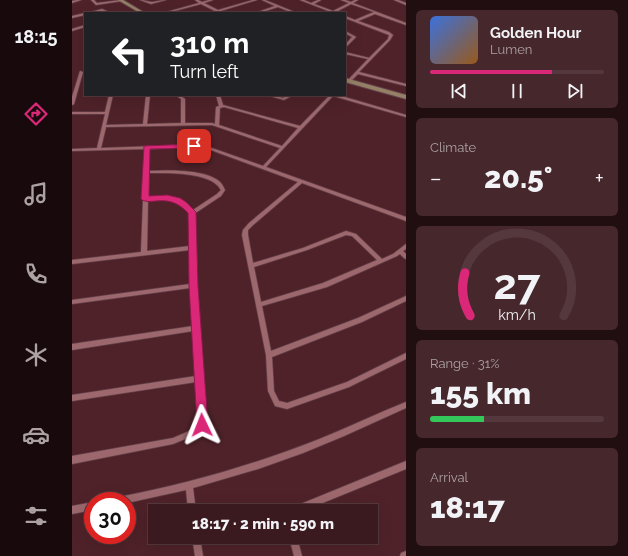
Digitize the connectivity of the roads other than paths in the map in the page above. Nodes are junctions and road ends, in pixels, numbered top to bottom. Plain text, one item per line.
1 (80, 0) edge
2 (92, 0) edge
3 (121, 0) edge
4 (141, 0) edge
5 (165, 0) edge
6 (196, 0) edge
7 (212, 0) edge
8 (256, 0) edge
9 (263, 0) edge
10 (301, 0) edge
11 (320, 0) edge
12 (342, 0) edge
13 (357, 0) edge
14 (394, 0) edge
15 (72, 2) edge
16 (201, 3) junction
17 (351, 3) junction
18 (312, 4) junction
19 (406, 4) edge
20 (278, 6) junction
21 (217, 11) junction
22 (93, 12) edge
23 (108, 12) edge
24 (141, 12) edge
25 (168, 12) edge
26 (214, 12) edge
27 (259, 12) edge
28 (293, 12) edge
29 (332, 12) edge
30 (336, 12) edge
31 (84, 14) edge
32 (378, 14) junction
33 (72, 17) edge
34 (346, 17) edge
35 (355, 20) junction
36 (406, 24) edge
37 (84, 26) edge
38 (72, 30) edge
39 (346, 33) edge
40 (346, 46) edge
41 (346, 54) edge
42 (370, 59) junction
43 (80, 72) dead end
44 (358, 72) junction
45 (347, 81) edge
46 (406, 85) edge
47 (111, 96) edge
48 (148, 96) edge
49 (178, 96) edge
50 (218, 96) edge
51 (272, 96) edge
52 (291, 96) edge
53 (332, 96) edge
54 (336, 96) edge
55 (406, 98) edge
56 (72, 101) edge
57 (221, 106) junction
58 (72, 113) edge
59 (107, 113) junction
60 (406, 116) edge
61 (183, 123) junction
62 (145, 124) junction
63 (217, 125) junction
64 (104, 126) junction
65 (301, 128) junction
66 (147, 147) junction
67 (282, 147) junction
68 (99, 149) junction
69 (72, 150) edge
70 (263, 168) junction
71 (146, 172) junction
72 (301, 182) junction
73 (145, 199) junction
74 (192, 212) junction
75 (406, 219) edge
76 (406, 246) edge
77 (192, 248) junction
78 (400, 251) junction
79 (144, 253) junction
80 (406, 257) edge
81 (381, 261) junction
82 (72, 262) edge
83 (251, 266) junction
84 (193, 286) junction
85 (406, 298) edge
86 (72, 302) edge
87 (259, 305) junction
88 (196, 328) junction
89 (72, 347) edge
90 (268, 355) junction
91 (406, 356) edge
92 (200, 378) junction
93 (72, 398) edge
94 (406, 405) edge
95 (72, 460) edge
96 (406, 465) edge
97 (189, 486) junction
98 (136, 497) edge
99 (191, 504) edge
100 (311, 504) edge
101 (84, 508) edge
102 (72, 510) edge
103 (197, 544) edge
104 (295, 544) edge
105 (199, 556) edge
106 (298, 556) edge

1 - 15 street
2 - 3 street
3 - 24 street
4 - 5 street
6 - 16 street
7 - 16 street
8 - 21 street
9 - 20 street
10 - 18 street
11 - 18 street
12 - 17 street
13 - 17 street
14 - 19 street
16 - 21 street
16 - 25 street
17 - 30 street
17 - 32 street
18 - 29 street
20 - 27 street
20 - 28 street
21 - 26 street
22 - 23 street
31 - 33 street
32 - 35 street
32 - 36 street
34 - 35 street
35 - 42 street
37 - 38 street
39 - 40 street
41 - 42 street
42 - 44 street
43 - 56 street
44 - 45 street
44 - 46 street
45 - 55 street
47 - 59 street
48 - 62 street
49 - 61 street
50 - 57 street
51 - 52 street
53 - 65 street
54 - 60 street
57 - 63 street
57 - 65 street
58 - 59 street
59 - 64 street
61 - 62 street
61 - 63 street
62 - 64 street
63 - 67 street
64 - 68 street
65 - 67 street
66 - 68 street
66 - 70 street
66 - 71 street
67 - 70 street
68 - 69 street
70 - 72 street
71 - 73 street
71 - 74 street
72 - 75 street
72 - 83 street
73 - 74 street
73 - 79 street
74 - 77 street
76 - 78 street
77 - 79 street
77 - 84 street
78 - 80 street
78 - 81 street
79 - 82 street
81 - 83 street
81 - 87 street
83 - 87 street
84 - 86 street
84 - 88 street
85 - 90 street
87 - 90 street
88 - 89 street
88 - 92 street
90 - 91 street
92 - 93 street
92 - 95 street
94 - 97 street
96 - 100 street
97 - 98 street
97 - 99 street
101 - 102 street
103 - 105 street
104 - 106 street

